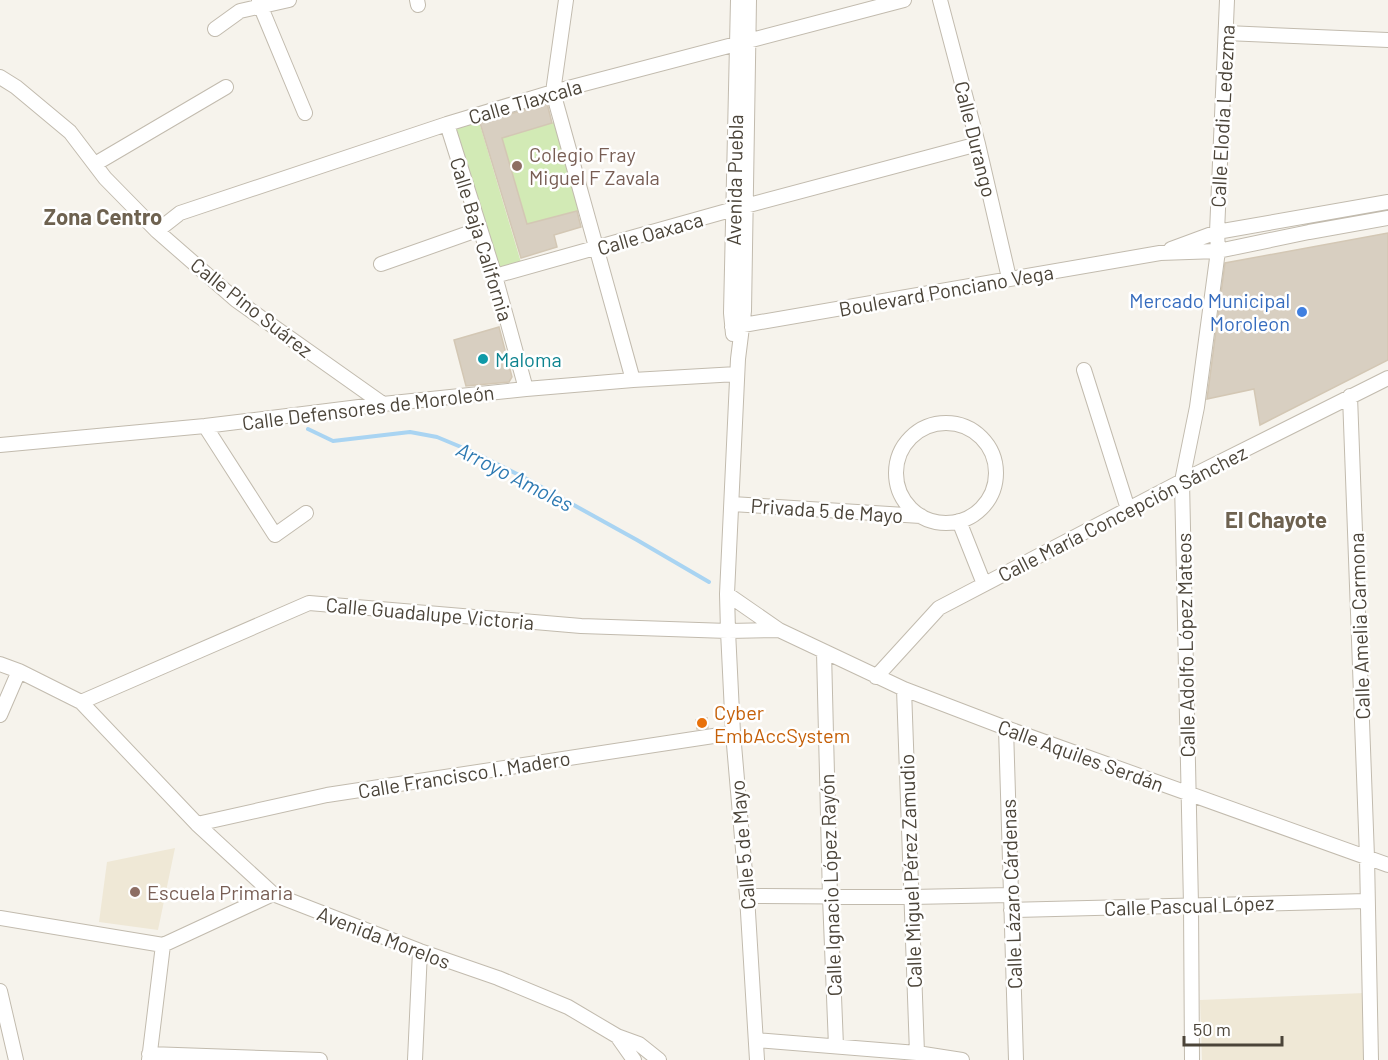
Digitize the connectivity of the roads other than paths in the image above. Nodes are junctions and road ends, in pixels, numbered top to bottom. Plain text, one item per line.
1 (289, 0) edge
2 (566, 0) edge
3 (738, 0) edge
4 (749, 0) edge
5 (904, 0) edge
6 (940, 0) edge
7 (1227, 0) edge
8 (260, 3) edge
9 (215, 29) dead end
10 (1226, 33) junction
11 (1388, 40) edge
12 (742, 42) junction
13 (0, 77) edge
14 (226, 87) dead end
15 (553, 92) junction
16 (305, 113) dead end
17 (447, 124) junction
18 (978, 144) junction
19 (95, 165) junction
20 (1388, 202) edge
21 (740, 207) junction
22 (1388, 218) edge
23 (480, 229) junction
24 (157, 231) junction
25 (1217, 232) junction
26 (597, 249) junction
27 (1218, 251) junction
28 (1160, 253) junction
29 (381, 264) dead end
30 (495, 276) junction
31 (1009, 278) junction
32 (737, 327) junction
33 (1084, 370) dead end
34 (737, 374) junction
35 (1388, 378) edge
36 (633, 380) junction
37 (526, 389) junction
38 (1350, 396) junction
39 (383, 404) junction
40 (205, 426) junction
41 (0, 445) edge
42 (1182, 482) junction
43 (732, 504) junction
44 (1128, 509) junction
45 (306, 513) dead end
46 (922, 516) junction
47 (959, 521) junction
48 (984, 584) junction
49 (728, 594) junction
50 (779, 630) junction
51 (728, 631) junction
52 (824, 651) junction
53 (0, 664) edge
54 (19, 671) junction
55 (876, 676) junction
56 (904, 689) junction
57 (81, 702) junction
58 (0, 715) edge
59 (1006, 728) junction
60 (733, 733) junction
61 (1188, 794) junction
62 (197, 824) junction
63 (1367, 857) junction
64 (1388, 865) edge
65 (273, 894) junction
66 (1011, 895) junction
67 (747, 896) junction
68 (830, 897) junction
69 (911, 897) junction
70 (1367, 901) junction
71 (1191, 905) junction
72 (1011, 910) junction
73 (0, 918) edge
74 (163, 945) junction
75 (420, 951) junction
76 (0, 991) edge
77 (618, 1036) junction
78 (756, 1040) junction
79 (836, 1046) junction
80 (917, 1053) junction
81 (149, 1057) edge
82 (16, 1060) edge
83 (320, 1060) edge
84 (415, 1060) edge
85 (634, 1060) edge
86 (659, 1060) edge
87 (757, 1060) edge
88 (962, 1060) edge
89 (1016, 1060) edge
90 (1192, 1060) edge
91 (1371, 1060) edge

1 - 8 street
2 - 15 street
3 - 12 street, Avenida Puebla
4 - 12 street, Avenida Puebla
5 - 12 street, Calle Tlaxcala
6 - 18 street, Calle Durango
7 - 10 street, Calle Elodia Ledezma
8 - 9 street
8 - 16 street
10 - 11 street
10 - 25 street, Calle Elodia Ledezma
12 - 15 street, Calle Tlaxcala
12 - 21 street, Avenida Puebla
13 - 19 street, Calle Pino Suárez
14 - 19 street
15 - 17 street, Calle Tlaxcala
15 - 26 street
17 - 23 street, Calle Baja California
17 - 24 street, Calle Tlaxcala
18 - 21 street, Calle Oaxaca
18 - 31 street, Calle Durango
19 - 24 street, Calle Pino Suárez
20 - 25 street, Boulevard Ponciano Vega
21 - 26 street, Calle Oaxaca
21 - 32 street, Avenida Puebla
22 - 27 street, Boulevard Ponciano Vega
23 - 29 street
23 - 30 street, Calle Baja California
24 - 39 street, Calle Pino Suárez
25 - 27 street, Calle Adolfo López Mateos
25 - 28 street, Boulevard Ponciano Vega
26 - 30 street, Calle Oaxaca
26 - 36 street
27 - 28 street, Boulevard Ponciano Vega
27 - 42 street, Calle Adolfo López Mateos
28 - 31 street, Boulevard Ponciano Vega
30 - 37 street, Calle Baja California
31 - 32 street, Boulevard Ponciano Vega
32 - 34 street, Avenida Puebla
33 - 44 street
34 - 36 street, Calle Defensores de Moroleón
34 - 43 street, Avenida Puebla
35 - 38 street, Calle María Concepción Sánchez
36 - 37 street, Calle Defensores de Moroleón
37 - 39 street, Calle Defensores de Moroleón
38 - 42 street, Calle María Concepción Sánchez
38 - 63 street, Calle Amelia Carmona
39 - 40 street, Calle Defensores de Moroleón
40 - 41 street, Calle Defensores de Moroleón
40 - 45 street
42 - 44 street, Calle María Concepción Sánchez
42 - 61 street, Calle Adolfo López Mateos
43 - 46 street, Privada 5 de Mayo
43 - 49 street, Avenida Puebla
44 - 48 street, Calle María Concepción Sánchez
46 - 47 street, Privada 5 de Mayo
46 - 47 street, Privada 5 de Mayo
47 - 48 street
48 - 55 street, Calle María Concepción Sánchez
49 - 50 street, Calle Aquiles Serdán
49 - 51 street, Avenida Puebla
50 - 51 street, Calle Aquiles Serdán
50 - 52 street, Calle Aquiles Serdán
51 - 57 street, Calle Guadalupe Victoria
51 - 60 street, Calle 5 de Mayo
52 - 55 street, Calle Aquiles Serdán
52 - 68 street, Calle Ignacio López Rayón
53 - 54 street, Avenida Morelos
54 - 57 street, Avenida Morelos
54 - 58 street
55 - 56 street, Calle Aquiles Serdán
56 - 59 street, Calle Aquiles Serdán
56 - 69 street, Calle Miguel Pérez Zamudio
57 - 62 street, Avenida Morelos
59 - 61 street, Calle Aquiles Serdán
59 - 66 street, Calle Lázaro Cárdenas
60 - 62 street, Calle Francisco I. Madero
60 - 67 street, Calle 5 de Mayo
61 - 63 street, Calle Aquiles Serdán
61 - 71 street, Calle Adolfo López Mateos
62 - 65 street, Avenida Morelos
63 - 64 street, Calle Aquiles Serdán
63 - 70 street, Calle Amelia Carmona
65 - 74 street
65 - 75 street, Avenida Morelos
66 - 69 street
66 - 72 street, Calle Lázaro Cárdenas
67 - 68 street
67 - 78 street, Calle 5 de Mayo
68 - 69 street
68 - 79 street, Calle Ignacio López Rayón
69 - 80 street, Calle Miguel Pérez Zamudio
70 - 71 street, Calle Pascual López
70 - 91 street, Calle Amelia Carmona
71 - 72 street, Calle Pascual López
71 - 90 street, Calle Adolfo López Mateos
72 - 89 street, Calle Lázaro Cárdenas
73 - 74 street
74 - 81 street
75 - 77 street, Avenida Morelos
75 - 84 street
76 - 82 street
77 - 85 street, Avenida Morelos
77 - 86 street
78 - 79 street
78 - 87 street, Calle 5 de Mayo
79 - 80 street
80 - 88 street
81 - 83 street

